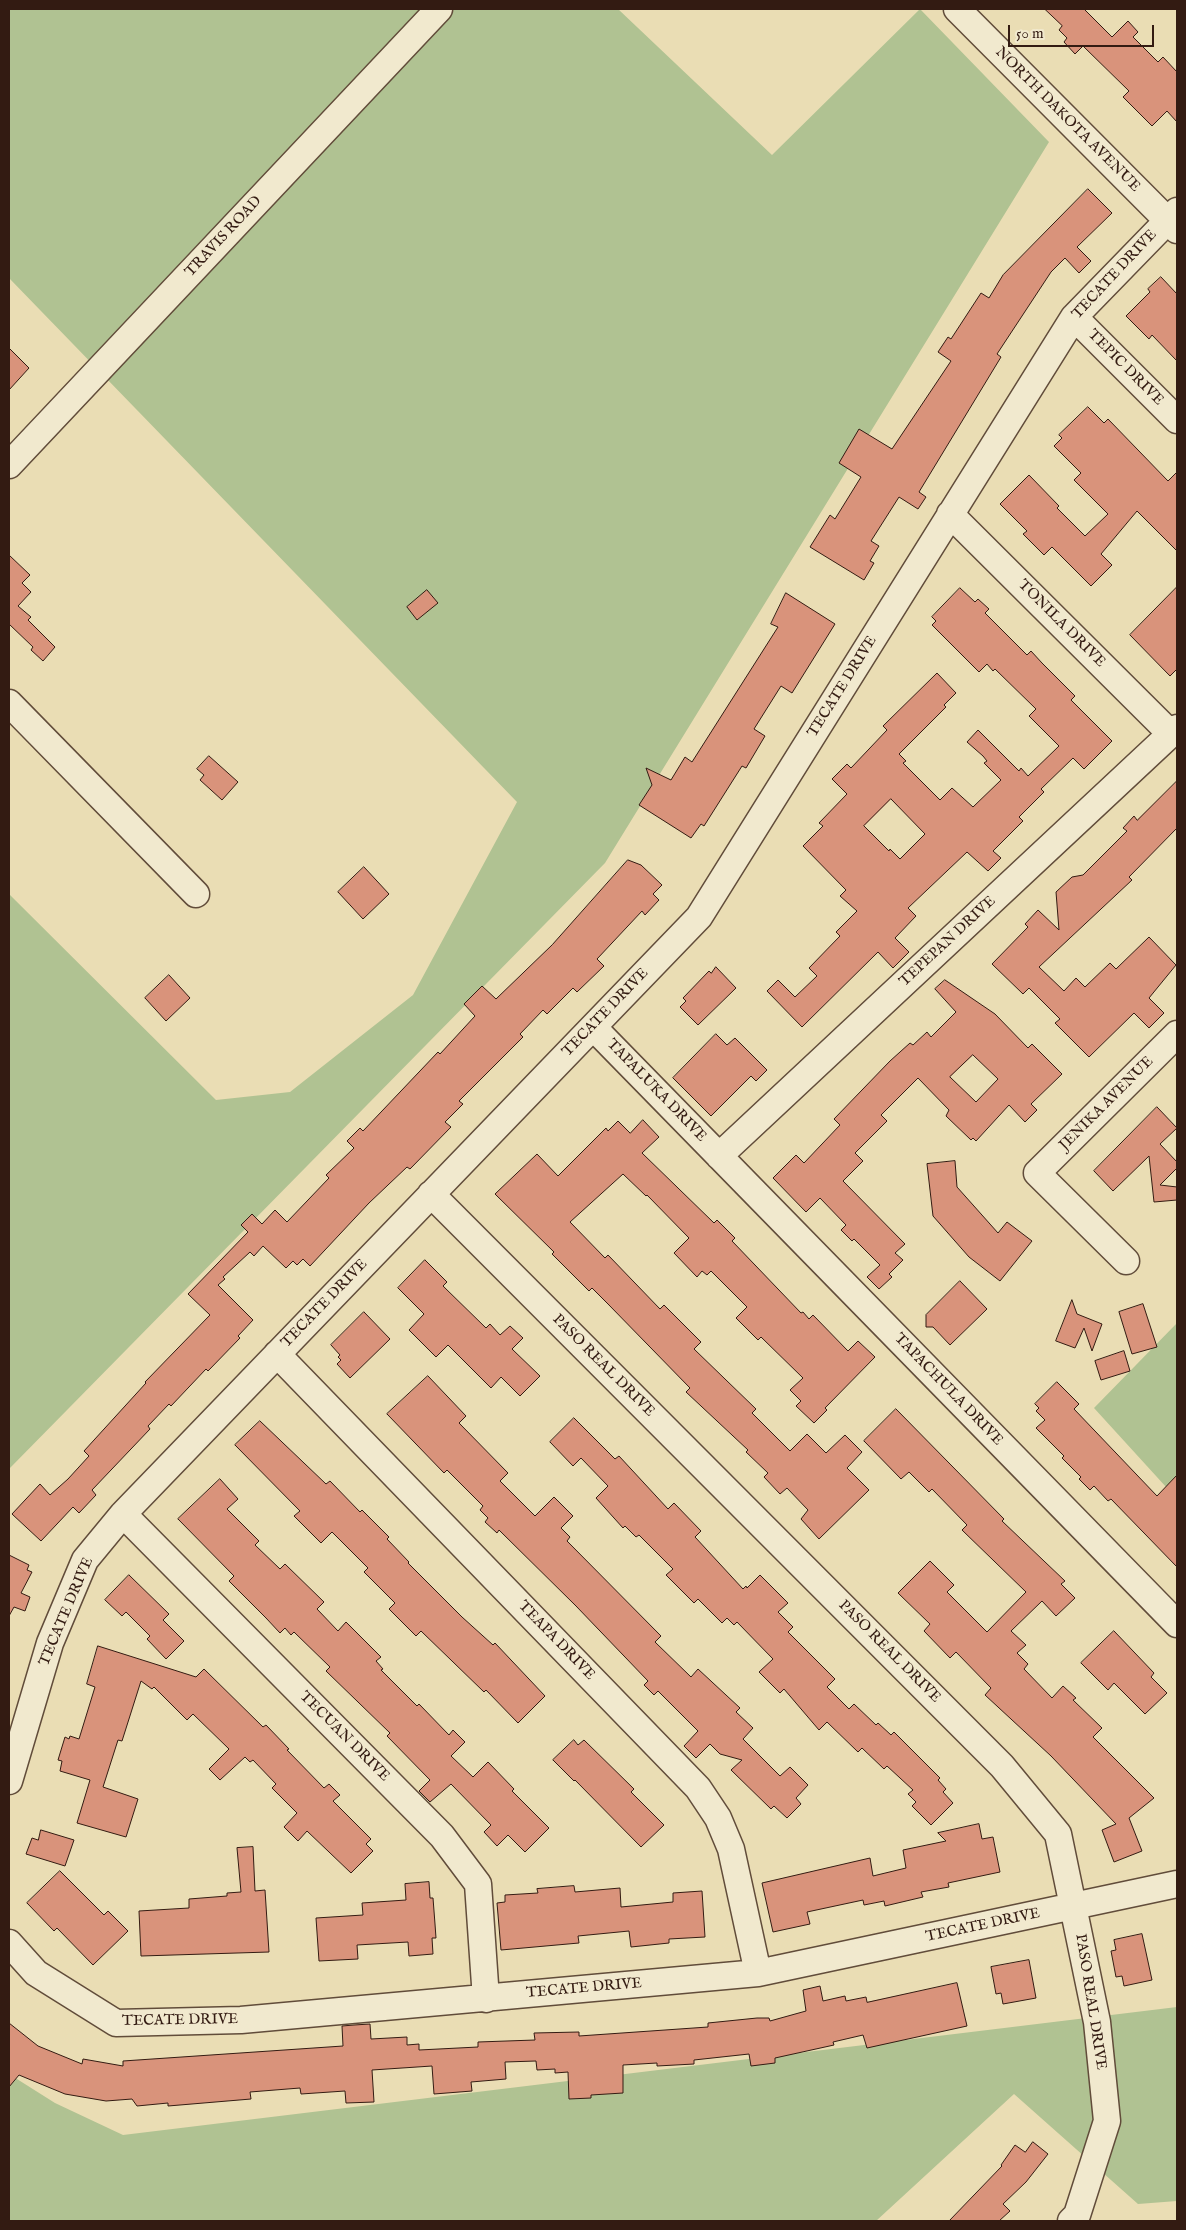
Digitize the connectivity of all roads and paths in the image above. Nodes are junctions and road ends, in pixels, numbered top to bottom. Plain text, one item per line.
1 (439, 9) edge
2 (957, 9) edge
3 (1174, 220) edge
4 (1074, 317) junction
5 (1177, 420) edge
6 (9, 465) edge
7 (950, 514) junction
8 (9, 703) edge
9 (1174, 731) edge
10 (196, 894) dead end
11 (593, 1027) junction
12 (1177, 1034) edge
13 (719, 1156) junction
14 (431, 1194) junction
15 (1126, 1261) dead end
16 (277, 1354) junction
17 (123, 1514) junction
18 (1177, 1624) edge
19 (9, 1781) edge
20 (1177, 1884) edge
21 (1075, 1907) junction
22 (9, 1943) edge
23 (758, 1973) junction
24 (486, 1999) junction
25 (1078, 2219) edge

1 - 6 street, TRAVIS ROAD
2 - 3 street, NORTH DAKOTA AVENUE
3 - 4 street, TECATE DRIVE
4 - 5 street, TEPIC DRIVE
4 - 7 street, TECATE DRIVE
7 - 9 street, TONILA DRIVE
7 - 11 street, TECATE DRIVE
8 - 10 street
9 - 13 street, TEPEPAN DRIVE
11 - 13 street, TAPALUKA DRIVE
11 - 14 street, TECATE DRIVE
12 - 15 street, JENIKA AVENUE
13 - 18 street, TAPACHULA DRIVE
14 - 16 street, TECATE DRIVE
14 - 21 street, PASO REAL DRIVE
16 - 17 street, TECATE DRIVE
16 - 23 street, TEAPA DRIVE
17 - 19 street, TECATE DRIVE
17 - 24 street, TECUAN DRIVE
20 - 21 street, TECATE DRIVE
21 - 23 street, TECATE DRIVE
21 - 25 street, PASO REAL DRIVE
22 - 24 street, TECATE DRIVE
23 - 24 street, TECATE DRIVE

